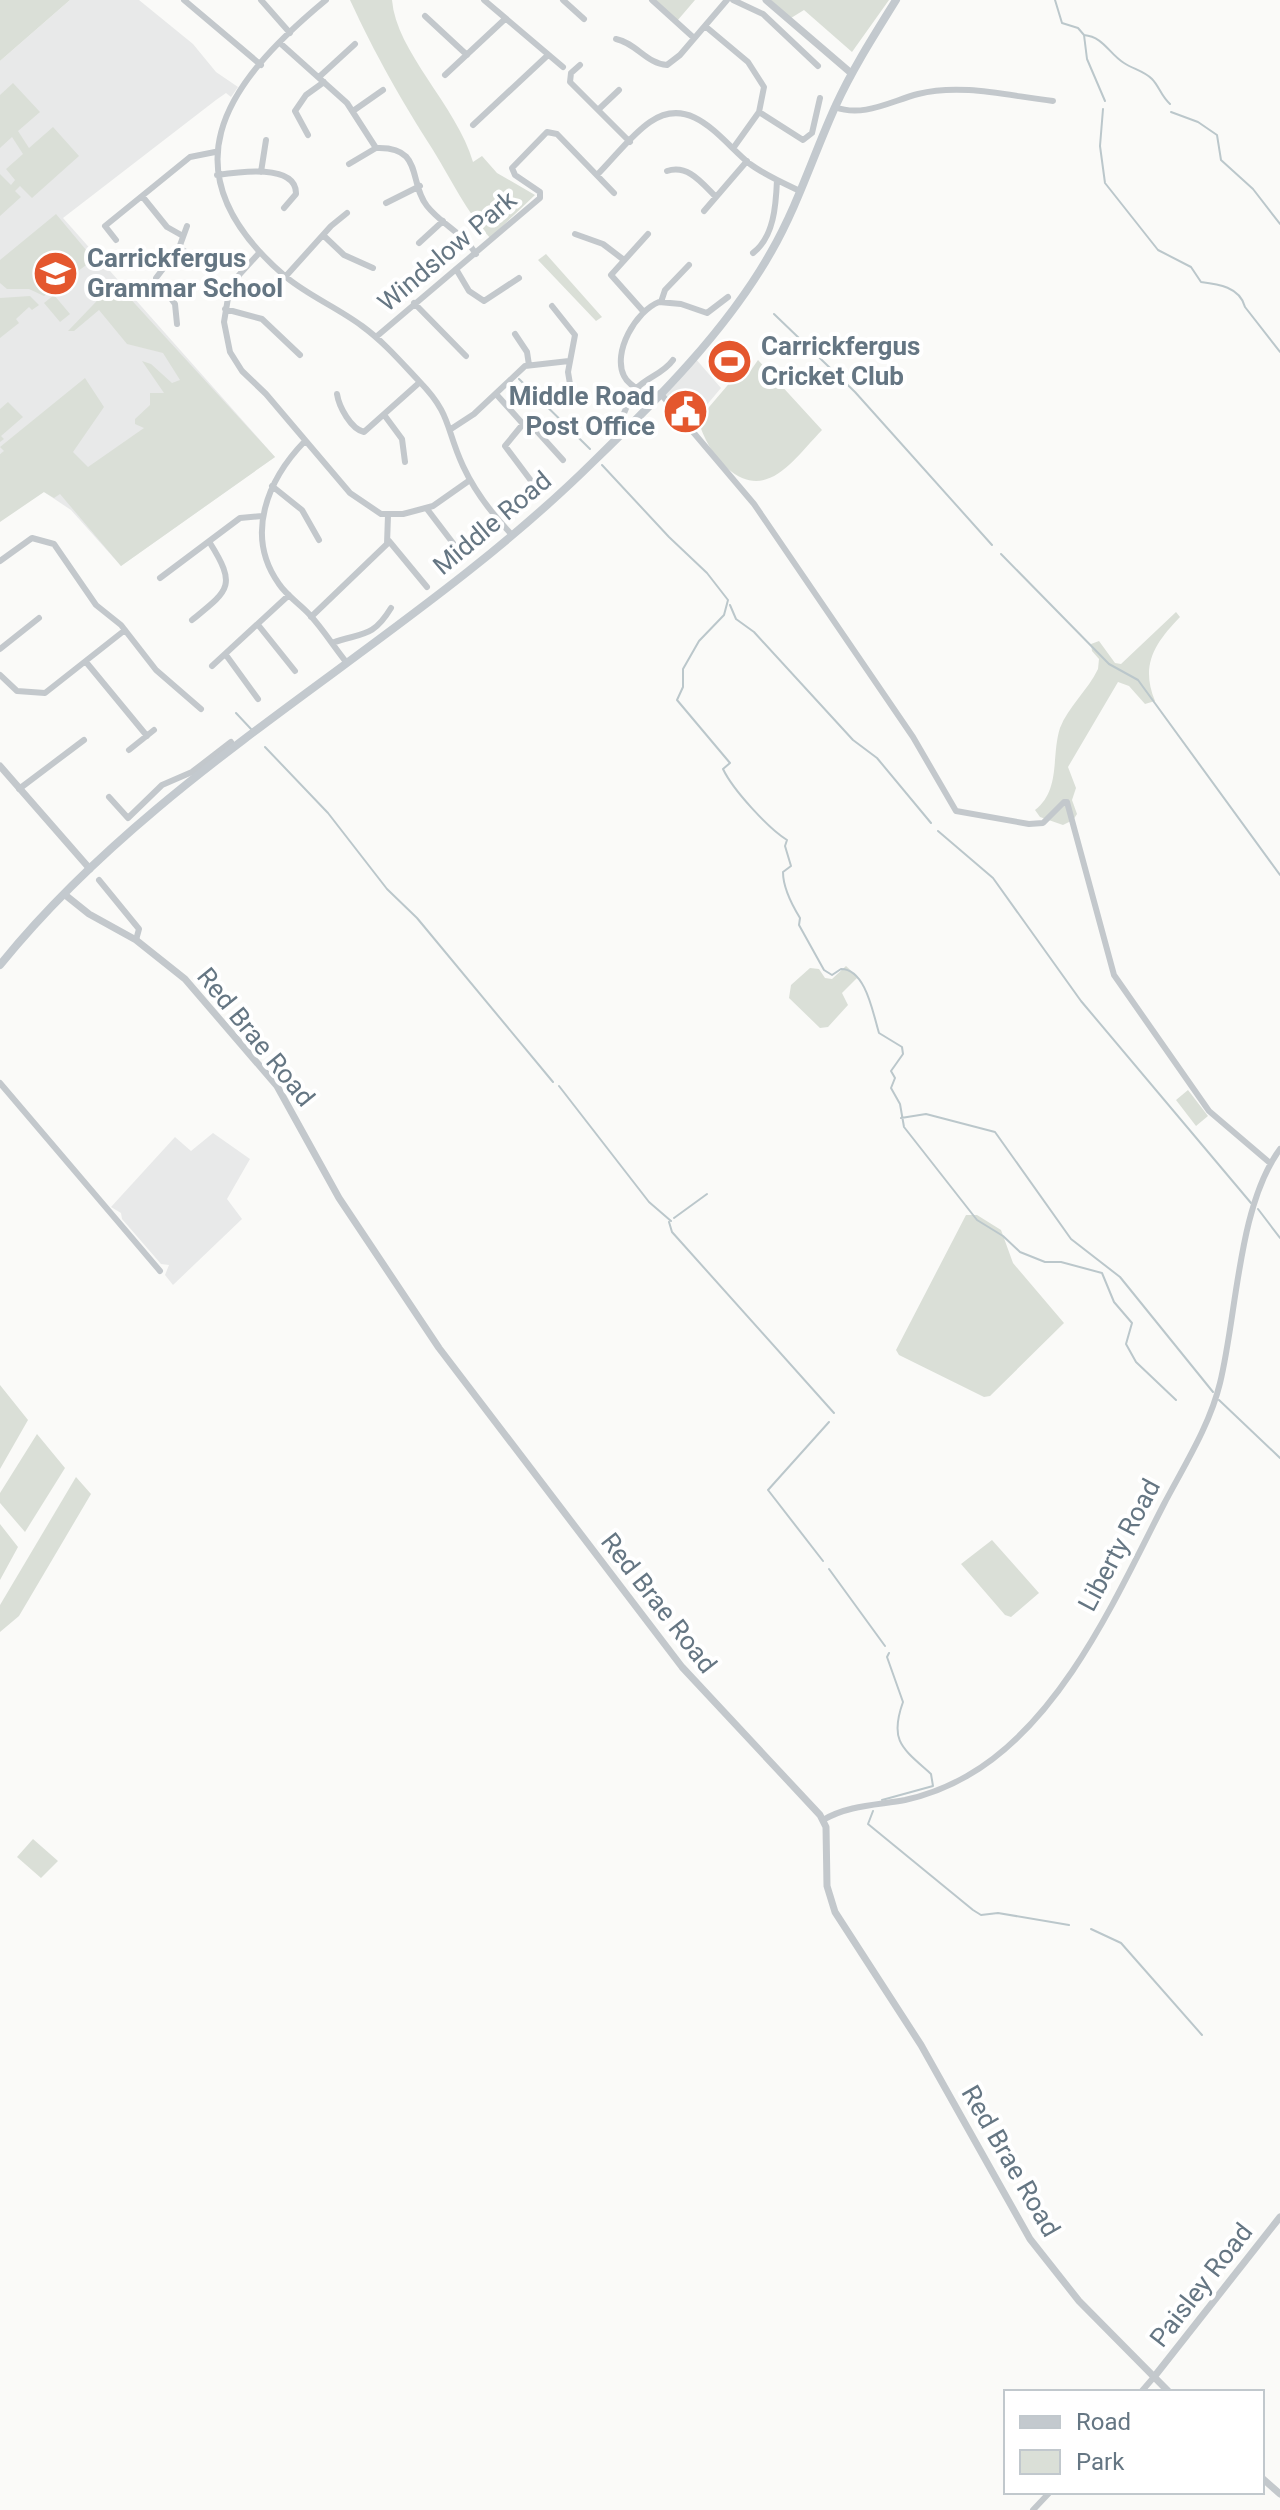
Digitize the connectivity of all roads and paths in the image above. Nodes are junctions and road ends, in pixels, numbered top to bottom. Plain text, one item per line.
1 (185, 0) edge
2 (261, 0) edge
3 (484, 0) edge
4 (563, 0) edge
5 (652, 0) edge
6 (713, 0) edge
7 (727, 0) edge
8 (733, 0) edge
9 (766, 0) edge
10 (896, 0) edge
11 (322, 1) edge
12 (721, 7) junction
13 (425, 16) dead end
14 (505, 19) junction
15 (584, 19) dead end
16 (705, 26) junction
17 (290, 33) junction
18 (694, 38) junction
19 (616, 39) dead end
20 (280, 43) junction
21 (355, 44) dead end
22 (467, 55) junction
23 (548, 55) junction
24 (261, 65) junction
25 (580, 65) dead end
26 (818, 66) dead end
27 (563, 67) dead end
28 (851, 73) junction
29 (445, 75) dead end
30 (321, 79) junction
31 (383, 90) dead end
32 (619, 90) dead end
33 (820, 98) dead end
34 (1053, 101) dead end
35 (835, 107) junction
36 (599, 109) junction
37 (353, 111) junction
38 (759, 112) junction
39 (473, 125) dead end
40 (308, 135) dead end
41 (266, 140) dead end
42 (630, 142) junction
43 (734, 147) junction
44 (376, 148) junction
45 (215, 152) junction
46 (747, 161) junction
47 (349, 164) dead end
48 (667, 171) dead end
49 (261, 172) junction
50 (217, 175) junction
51 (597, 175) junction
52 (777, 180) junction
53 (420, 186) junction
54 (800, 191) junction
55 (614, 193) dead end
56 (142, 196) junction
57 (716, 197) junction
58 (386, 203) dead end
59 (284, 208) dead end
60 (704, 211) dead end
61 (347, 213) dead end
62 (443, 221) junction
63 (187, 226) dead end
64 (575, 234) dead end
65 (648, 234) dead end
66 (323, 235) junction
67 (183, 236) junction
68 (116, 240) dead end
69 (419, 243) dead end
70 (179, 248) junction
71 (260, 252) junction
72 (753, 253) dead end
73 (476, 254) junction
74 (195, 257) dead end
75 (624, 260) junction
76 (689, 265) dead end
77 (373, 268) dead end
78 (456, 269) junction
79 (286, 276) junction
80 (519, 278) dead end
81 (728, 297) dead end
82 (661, 302) junction
83 (414, 303) junction
84 (552, 306) dead end
85 (225, 309) junction
86 (643, 311) junction
87 (177, 324) dead end
88 (515, 334) dead end
89 (376, 337) junction
90 (300, 355) dead end
91 (466, 356) dead end
92 (673, 360) dead end
93 (569, 361) junction
94 (529, 365) junction
95 (420, 382) junction
96 (637, 388) junction
97 (337, 394) dead end
98 (496, 394) junction
99 (656, 396) junction
100 (573, 402) dead end
101 (385, 416) junction
102 (523, 424) junction
103 (451, 429) junction
104 (607, 430) dead end
105 (305, 441) junction
106 (563, 460) dead end
107 (405, 462) dead end
108 (470, 480) junction
109 (532, 482) dead end
110 (272, 486) junction
111 (427, 509) junction
112 (388, 515) junction
113 (262, 516) junction
114 (512, 535) junction
115 (319, 540) dead end
116 (389, 541) junction
117 (210, 543) junction
118 (459, 551) dead end
119 (0, 561) edge
120 (160, 578) dead end
121 (427, 587) dead end
122 (289, 595) junction
123 (391, 608) dead end
124 (311, 617) junction
125 (39, 618) dead end
126 (192, 620) dead end
127 (259, 626) junction
128 (125, 630) junction
129 (332, 643) junction
130 (0, 649) edge
131 (226, 655) junction
132 (86, 662) junction
133 (347, 663) junction
134 (212, 666) dead end
135 (295, 671) dead end
136 (0, 675) edge
137 (258, 699) dead end
138 (201, 709) dead end
139 (154, 730) dead end
140 (147, 736) junction
141 (84, 740) dead end
142 (231, 742) dead end
143 (129, 750) dead end
144 (1, 770) edge
145 (162, 785) junction
146 (19, 789) junction
147 (109, 797) dead end
148 (173, 798) junction
149 (90, 869) junction
150 (99, 880) dead end
151 (64, 894) junction
152 (136, 940) junction
153 (0, 965) edge
154 (0, 1083) edge
155 (1280, 1149) edge
156 (1270, 1163) junction
157 (160, 1271) dead end
158 (823, 1820) junction
159 (1280, 2217) edge
160 (1154, 2377) junction
161 (1143, 2390) edge
162 (1167, 2390) edge
163 (1264, 2480) edge
164 (1048, 2494) edge
165 (1280, 2494) edge
166 (1033, 2510) edge

1 - 24 street
2 - 17 street
3 - 14 street
4 - 15 street
5 - 18 street
6 - 12 street
7 - 12 street
8 - 26 street
9 - 28 street
10 - 28 main road, Middle Road
11 - 17 street
12 - 16 street
13 - 22 street
14 - 22 street
14 - 23 street
16 - 18 street
16 - 38 street
17 - 20 street
18 - 19 street
20 - 24 street
20 - 30 street
21 - 30 street
22 - 29 street
23 - 27 street
23 - 39 street
24 - 45 street
25 - 36 street
28 - 35 main road, Middle Road
30 - 37 street
30 - 40 street
31 - 37 street
32 - 36 street
33 - 38 street
34 - 35 street
35 - 54 main road, Middle Road
36 - 42 street
37 - 44 street
38 - 43 street
41 - 49 street
42 - 43 street
42 - 51 street
43 - 46 street
44 - 47 street
44 - 53 street
45 - 50 street
45 - 56 street
46 - 52 street
46 - 57 street
48 - 57 street
49 - 50 street
49 - 59 street
50 - 71 street
51 - 55 street
51 - 73 street, Windslow Park
52 - 54 street
52 - 72 street
53 - 58 street
53 - 62 street
54 - 99 main road, Middle Road
56 - 67 street
56 - 68 street
57 - 60 street
61 - 66 street
62 - 69 street
62 - 73 street
63 - 67 street
64 - 75 street
65 - 75 street
66 - 77 street
66 - 79 street
67 - 70 street
70 - 74 street
70 - 87 street
71 - 79 street
71 - 85 street
73 - 78 street, Windslow Park
75 - 86 street
76 - 82 street
78 - 80 street
78 - 83 street, Windslow Park
79 - 89 street
81 - 82 street
82 - 86 street
83 - 89 street, Windslow Park
83 - 91 street
84 - 93 street
85 - 90 street
85 - 105 street
86 - 96 street
88 - 94 street
89 - 95 street
92 - 96 street
93 - 94 street
93 - 100 street
94 - 98 street
95 - 101 street
95 - 103 street
96 - 99 street
96 - 104 street
97 - 101 street
98 - 102 street
98 - 103 street
99 - 114 main road, Middle Road
99 - 156 street
101 - 107 street
102 - 106 street
102 - 109 street
103 - 108 street
105 - 110 street
105 - 112 street
108 - 111 street
108 - 114 street
110 - 113 street
110 - 115 street
111 - 112 street
111 - 118 street
112 - 116 street
113 - 117 street
113 - 122 street
114 - 133 main road, Middle Road
116 - 121 street
116 - 124 street
117 - 120 street
117 - 126 street
119 - 128 street
122 - 124 street
122 - 127 street
123 - 129 street
124 - 129 street
125 - 130 street
127 - 131 street
127 - 135 street
128 - 132 street
128 - 138 street
129 - 133 street
131 - 134 street
131 - 137 street
132 - 136 street
132 - 140 street
133 - 148 main road, Middle Road
139 - 140 street
140 - 143 street
141 - 146 street
142 - 145 street
144 - 146 street
145 - 147 street
145 - 148 street
146 - 149 street
148 - 149 main road, Middle Road
149 - 151 main road, Middle Road
150 - 152 street
151 - 152 street, Red Brae Road
151 - 153 main road, Middle Road
152 - 158 street, Red Brae Road
154 - 157 street
155 - 156 street, Liberty Road
156 - 158 street, Liberty Road
158 - 160 street, Red Brae Road
159 - 160 street, Paisley Road
160 - 161 street
160 - 162 street, Red Brae Road
163 - 165 street
164 - 166 street

